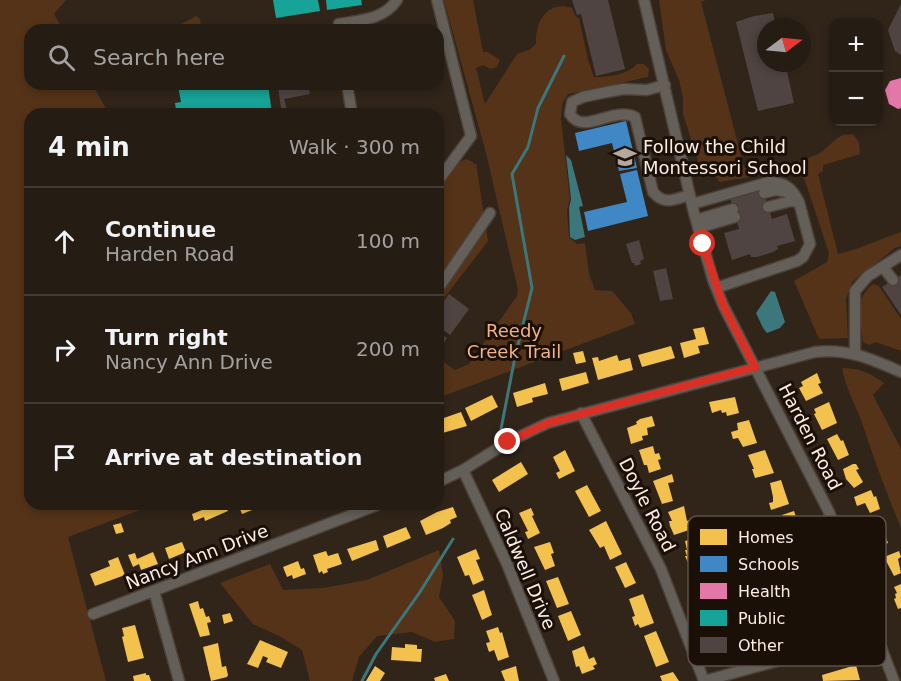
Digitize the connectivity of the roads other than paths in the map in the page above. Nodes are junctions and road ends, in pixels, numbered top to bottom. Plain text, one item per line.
1 (397, 0) edge
2 (437, 0) edge
3 (644, 0) edge
4 (339, 24) edge
5 (443, 24) edge
6 (444, 28) edge
7 (664, 86) junction
8 (348, 90) edge
9 (351, 108) edge
10 (444, 173) edge
11 (766, 200) dead end
12 (799, 202) junction
13 (733, 210) dead end
14 (694, 212) junction
15 (490, 213) dead end
16 (901, 255) edge
17 (883, 267) junction
18 (444, 280) edge
19 (893, 280) dead end
20 (716, 288) junction
21 (855, 354) junction
22 (755, 367) junction
23 (901, 372) edge
24 (581, 413) junction
25 (463, 470) junction
26 (444, 479) edge
27 (364, 510) edge
28 (832, 516) edge
29 (154, 591) junction
30 (93, 614) dead end
31 (688, 640) edge
32 (886, 660) edge
33 (698, 666) edge
34 (759, 666) edge
35 (179, 681) edge
36 (554, 681) edge
37 (704, 681) edge
38 (894, 681) edge

1 - 4 street
2 - 5 street
3 - 7 street, Harden Road
6 - 10 street
7 - 14 street, Harden Road
7 - 14 street
8 - 9 street
11 - 12 street
12 - 14 street
12 - 20 street
13 - 14 street
14 - 20 street, Harden Road
15 - 18 street
16 - 17 street
17 - 19 street
17 - 21 street
20 - 22 street, Harden Road
21 - 22 street
21 - 23 street
22 - 24 street
22 - 28 street, Harden Road
24 - 25 street
24 - 31 street, Doyle Road
25 - 26 street
25 - 36 street, Caldwell Drive
27 - 29 street, Nancy Ann Drive
29 - 30 street, Nancy Ann Drive
29 - 35 street
32 - 38 street, Harden Road
33 - 37 street, Doyle Road
34 - 37 street

